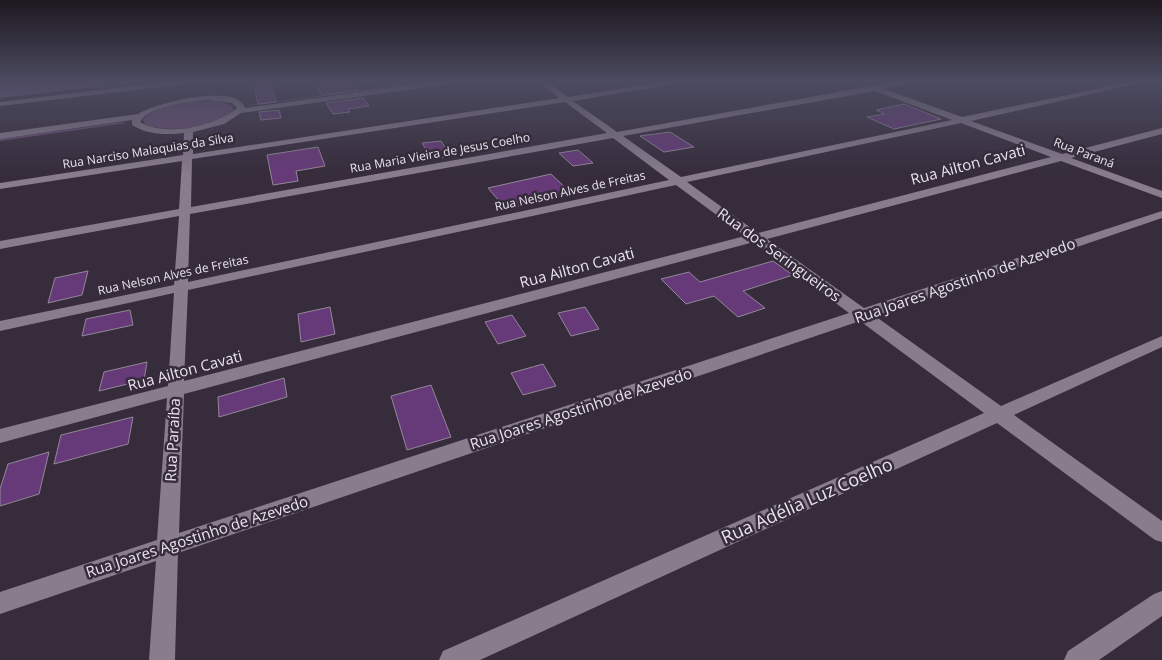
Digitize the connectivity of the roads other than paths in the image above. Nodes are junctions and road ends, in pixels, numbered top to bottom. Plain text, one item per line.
1 (151, 112) edge
2 (236, 112) edge
3 (483, 112) edge
4 (584, 112) edge
5 (741, 112) edge
6 (940, 112) edge
7 (1000, 112) edge
8 (962, 120) junction
9 (139, 121) junction
10 (189, 130) junction
11 (1162, 131) edge
12 (615, 134) junction
13 (0, 136) edge
14 (0, 143) edge
15 (188, 157) junction
16 (1060, 157) junction
17 (678, 182) junction
18 (0, 186) edge
19 (1162, 195) edge
20 (185, 212) junction
21 (1162, 214) edge
22 (755, 238) junction
23 (0, 244) edge
24 (181, 288) junction
25 (863, 315) junction
26 (0, 326) edge
27 (1162, 342) edge
28 (176, 390) junction
29 (1000, 414) junction
30 (0, 436) edge
31 (1162, 533) edge
32 (167, 547) junction
33 (1162, 602) edge
34 (0, 603) edge
35 (162, 660) edge
36 (452, 660) edge
37 (1076, 660) edge

1 - 9 street
2 - 10 street
3 - 15 street, Rua Narciso Malaquias da Silva
4 - 12 street, Rua dos Seringueiros
5 - 12 street, Rua Maria Vieira de Jesus Coelho
6 - 8 street, Rua Paraná
7 - 8 street, Rua Nelson Alves de Freitas
8 - 16 street, Rua Paraná
8 - 17 street, Rua Nelson Alves de Freitas
9 - 10 street
9 - 13 street
9 - 14 street
10 - 15 street, Rua Paraíba
11 - 16 street, Rua Ailton Cavati
12 - 17 street, Rua dos Seringueiros
12 - 20 street, Rua Maria Vieira de Jesus Coelho
15 - 18 street, Rua Narciso Malaquias da Silva
15 - 20 street, Rua Paraíba
16 - 19 street, Rua Paraná
16 - 22 street, Rua Ailton Cavati
17 - 22 street, Rua dos Seringueiros
17 - 24 street, Rua Nelson Alves de Freitas
20 - 23 street, Rua Maria Vieira de Jesus Coelho
20 - 24 street, Rua Paraíba
21 - 25 street, Rua Joares Agostinho de Azevedo
22 - 25 street, Rua dos Seringueiros
22 - 28 street, Rua Ailton Cavati
24 - 26 street, Rua Nelson Alves de Freitas
24 - 28 street, Rua Paraíba
25 - 29 street, Rua dos Seringueiros
25 - 32 street, Rua Joares Agostinho de Azevedo
27 - 29 street, Rua Adélia Luz Coelho
28 - 30 street, Rua Ailton Cavati
28 - 32 street, Rua Paraíba
29 - 31 street, Rua dos Seringueiros
29 - 36 street, Rua Adélia Luz Coelho
32 - 34 street, Rua Joares Agostinho de Azevedo
32 - 35 street, Rua Paraíba
33 - 37 street

